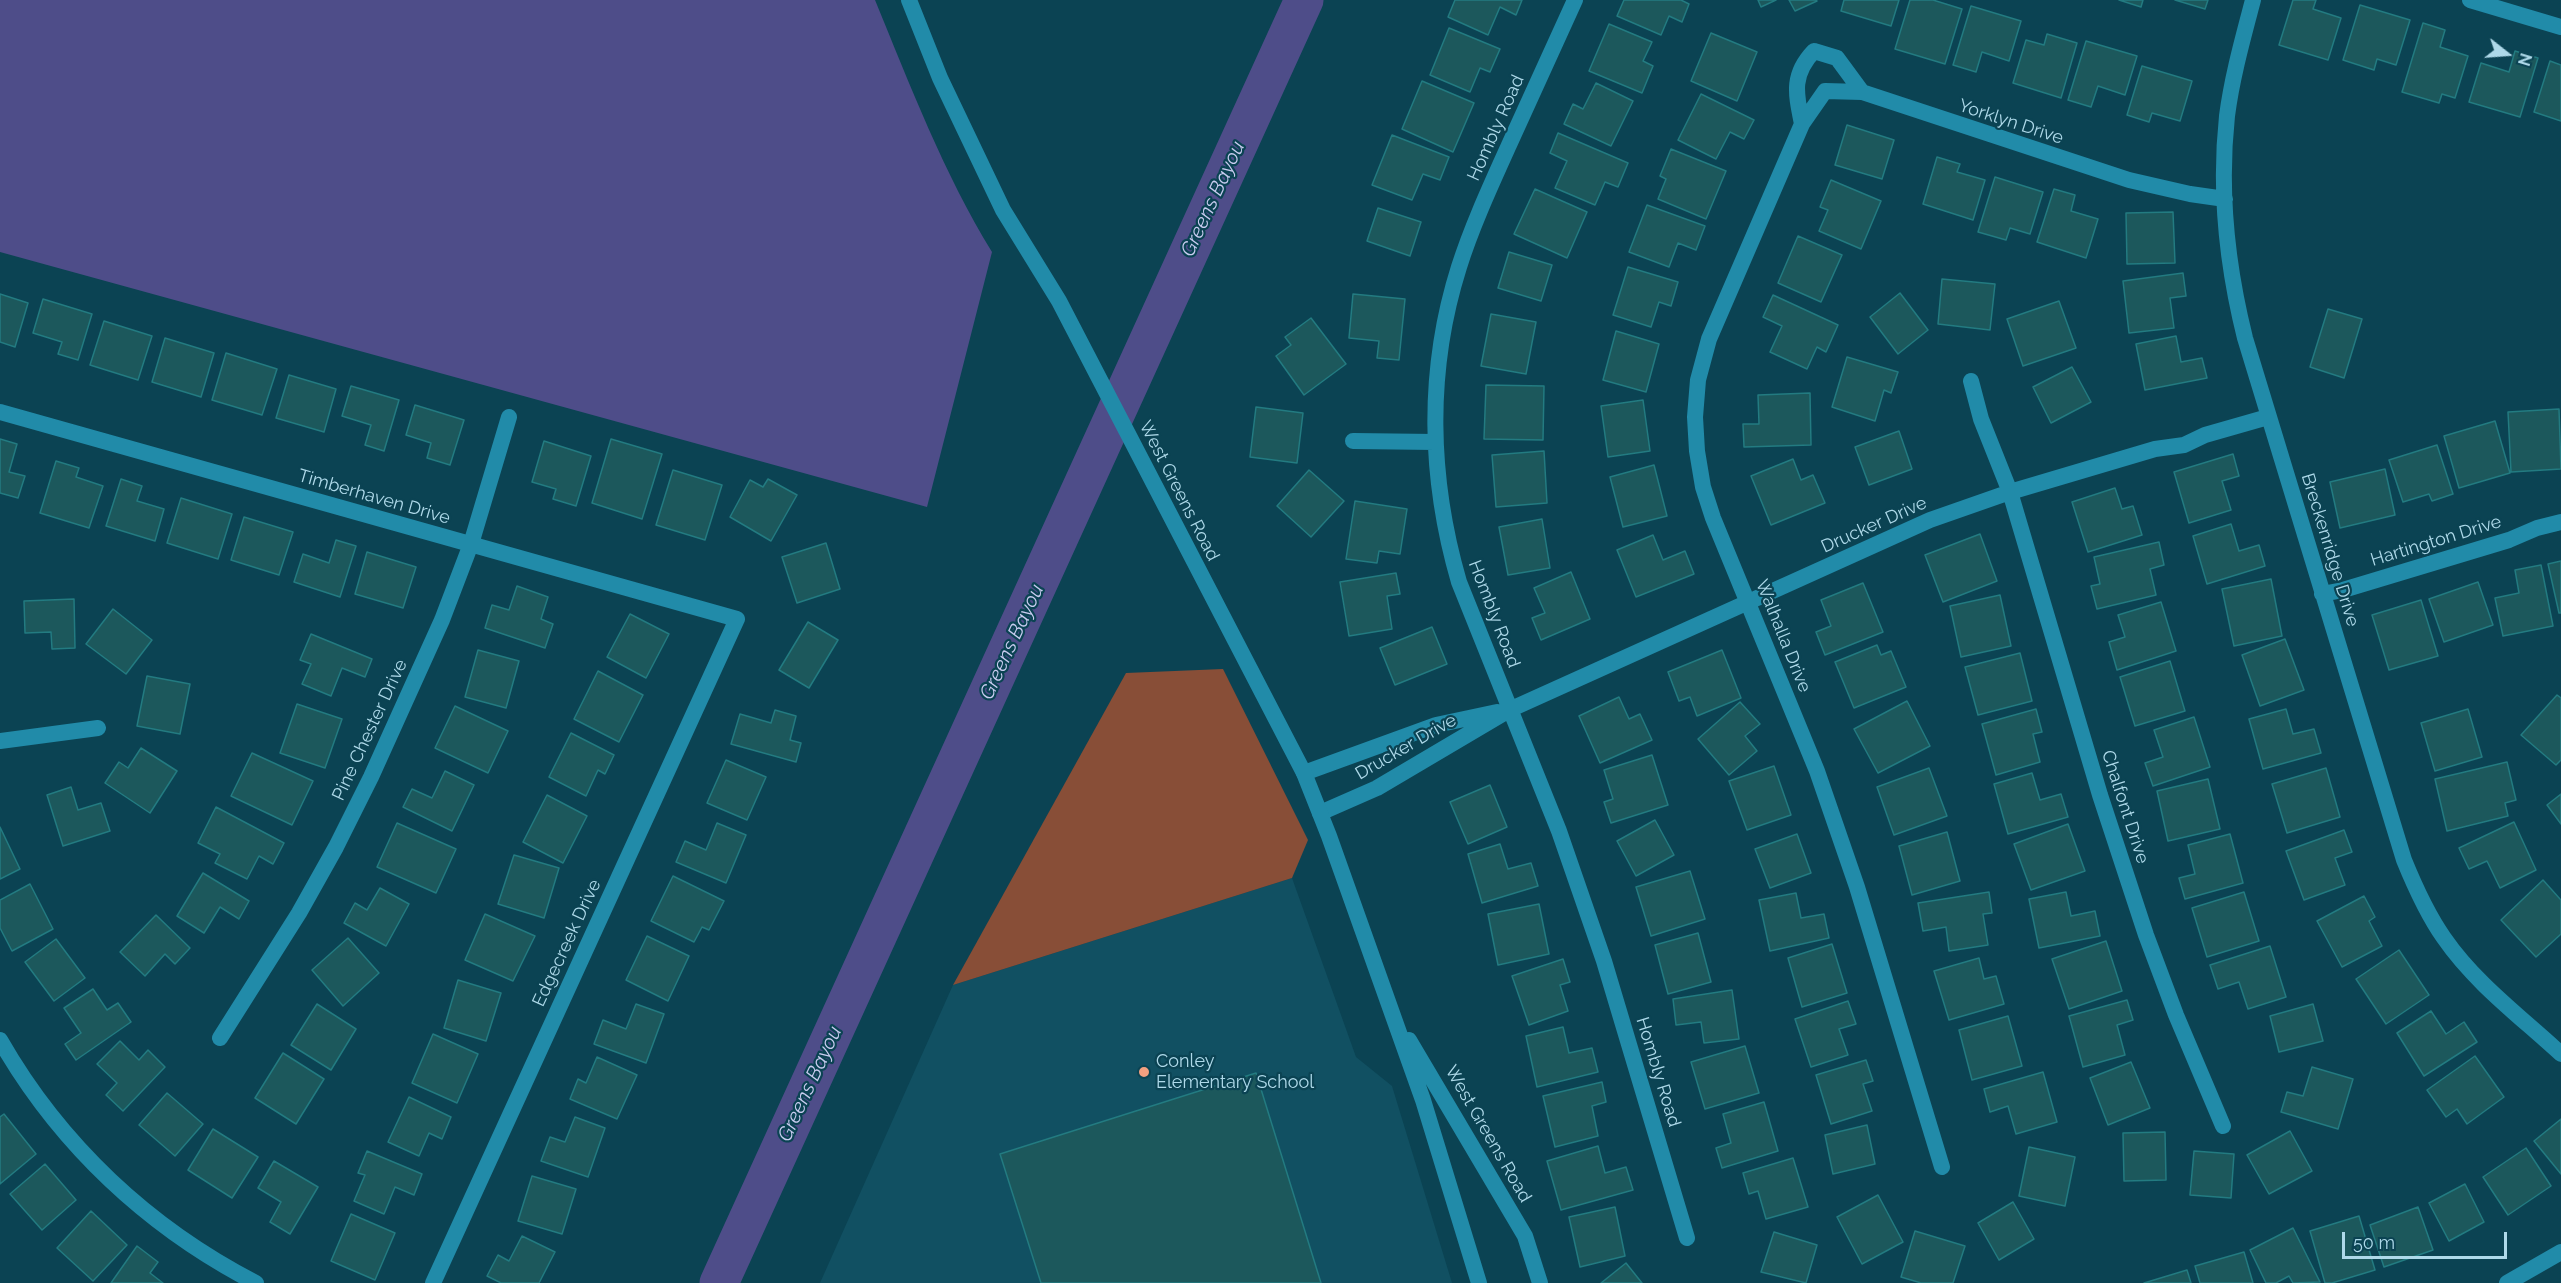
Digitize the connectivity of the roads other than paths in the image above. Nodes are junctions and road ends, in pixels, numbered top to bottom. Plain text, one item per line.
1 (909, 0) edge
2 (1575, 0) edge
3 (2253, 0) edge
4 (2470, 0) edge
5 (2561, 27) edge
6 (1862, 92) junction
7 (1802, 124) junction
8 (2225, 199) junction
9 (1971, 381) dead end
10 (0, 412) edge
11 (509, 417) dead end
12 (2268, 417) junction
13 (1353, 441) dead end
14 (1435, 442) junction
15 (2010, 492) junction
16 (2561, 522) edge
17 (471, 544) junction
18 (2322, 594) junction
19 (1748, 603) junction
20 (737, 619) joint
21 (1509, 710) junction
22 (98, 728) dead end
23 (0, 741) edge
24 (1304, 773) junction
25 (1320, 813) junction
26 (1392, 1011) junction
27 (220, 1038) dead end
28 (0, 1040) edge
29 (2561, 1054) edge
30 (2223, 1126) dead end
31 (1942, 1167) dead end
32 (1687, 1238) dead end
33 (2561, 1252) edge
34 (2523, 1279) edge
35 (256, 1283) edge
36 (433, 1283) edge
37 (1479, 1283) edge
38 (1540, 1283) edge
39 (2507, 1283) edge

1 - 24 street, West Greens Road
2 - 14 street, Hombly Road
3 - 8 street, Breckenridge Drive
4 - 5 street
6 - 7 street, Yorklyn Drive
6 - 7 street
6 - 8 street, Yorklyn Drive
7 - 19 street, Walhalla Drive
8 - 12 street, Breckenridge Drive
9 - 15 street, Chalfont Drive
10 - 17 street, Timberhaven Drive
11 - 17 street, Pine Chester Drive
12 - 15 street, Drucker Drive
12 - 18 street, Breckenridge Drive
13 - 14 street
14 - 21 street, Hombly Road
15 - 19 street, Drucker Drive
15 - 30 street, Chalfont Drive
16 - 18 street, Hartington Drive
17 - 20 street, Timberhaven Drive
17 - 27 street, Pine Chester Drive
18 - 29 street, Breckenridge Drive
19 - 21 street, Drucker Drive
19 - 31 street, Walhalla Drive
20 - 36 street, Edgecreek Drive
21 - 24 street, Drucker Drive
21 - 25 street, Drucker Drive
21 - 32 street, Hombly Road
22 - 23 street
24 - 25 street, West Greens Road
25 - 26 street, West Greens Road
26 - 37 street, West Greens Road
26 - 38 street, West Greens Road
28 - 35 street
33 - 34 street
34 - 39 street

